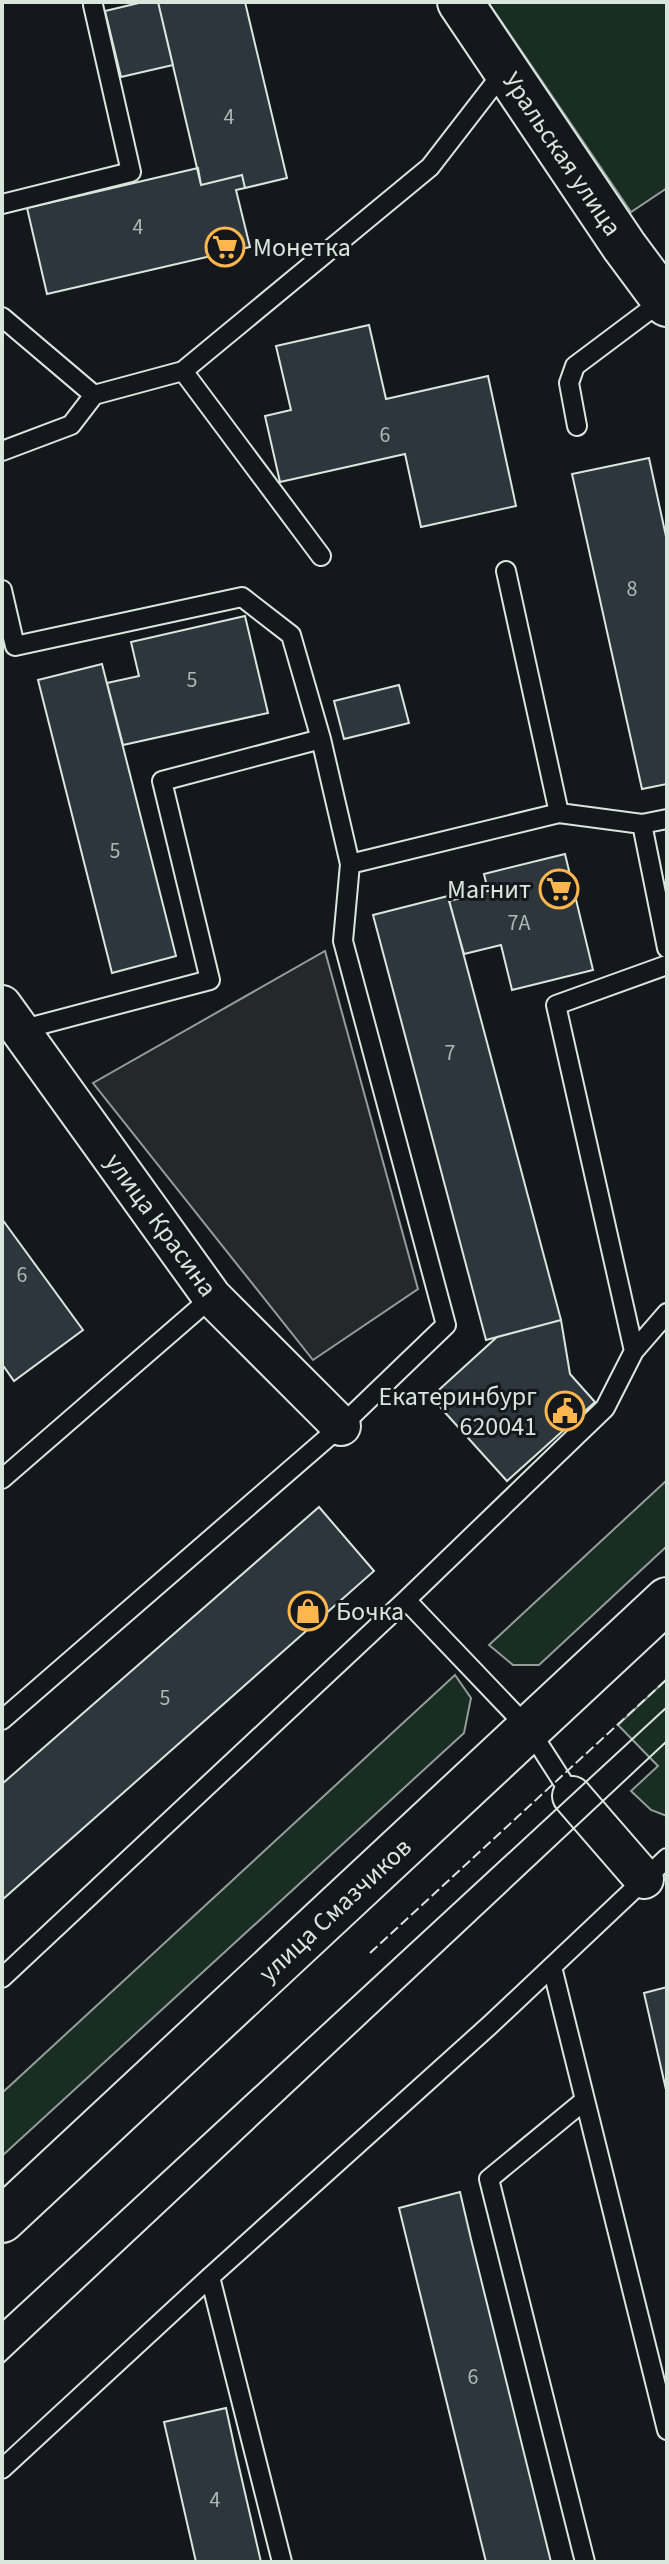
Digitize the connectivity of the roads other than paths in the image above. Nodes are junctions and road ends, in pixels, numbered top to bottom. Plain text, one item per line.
1 (460, 2) edge
2 (93, 5) dead end
3 (505, 70) junction
4 (2, 204) edge
5 (665, 302) edge
6 (2, 317) edge
7 (183, 371) junction
8 (94, 395) junction
9 (577, 426) dead end
10 (2, 451) edge
11 (321, 556) dead end
12 (506, 571) dead end
13 (2, 590) edge
14 (321, 739) junction
15 (559, 813) junction
16 (667, 819) edge
17 (642, 824) junction
18 (350, 864) junction
19 (667, 948) edge
20 (667, 965) edge
21 (11, 1018) edge
22 (212, 1297) junction
23 (667, 1313) edge
24 (634, 1351) junction
25 (341, 1426) junction
26 (4, 1473) edge
27 (406, 1600) junction
28 (667, 1600) edge
29 (2, 1720) edge
30 (529, 1729) junction
31 (572, 1796) joint
32 (656, 1869) edge
33 (552, 1967) junction
34 (2, 1978) edge
35 (585, 2100) junction
36 (2, 2220) edge
37 (210, 2277) junction
38 (667, 2430) edge
39 (2, 2469) edge
40 (282, 2562) edge
41 (585, 2562) edge

1 - 3 main road, Уральская улица
2 - 4 lane
3 - 5 main road, Уральская улица
3 - 7 lane
5 - 9 lane
6 - 8 lane
7 - 8 lane
7 - 11 lane
8 - 10 lane
12 - 15 lane
13 - 14 lane
14 - 18 lane
14 - 21 lane
15 - 17 lane
15 - 18 lane
16 - 17 lane
17 - 19 lane
18 - 25 lane
20 - 24 lane
21 - 22 street, улица Красина
22 - 25 street, улица Красина
22 - 26 lane
23 - 24 lane
24 - 27 lane
25 - 29 lane
27 - 30 lane
27 - 34 lane
28 - 30 main road, улица Смазчиков
30 - 31 lane
30 - 36 main road, улица Смазчиков
31 - 32 street
32 - 33 lane
33 - 35 lane
33 - 37 lane
35 - 38 lane
35 - 41 lane
37 - 39 lane
37 - 40 lane

